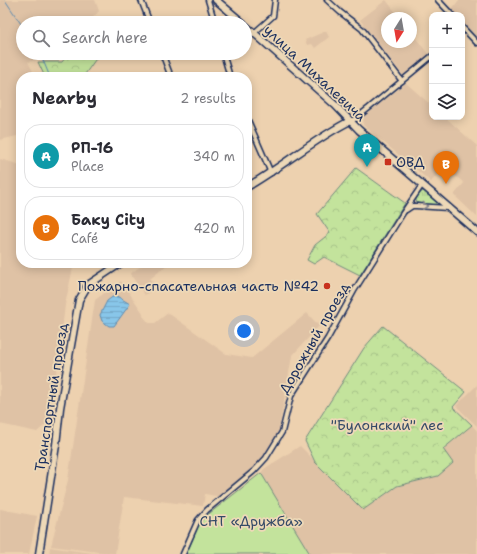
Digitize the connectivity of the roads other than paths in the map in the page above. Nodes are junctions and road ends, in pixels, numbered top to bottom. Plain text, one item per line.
1 (141, 0) edge
2 (208, 0) edge
3 (216, 0) edge
4 (275, 0) edge
5 (327, 0) edge
6 (438, 0) edge
7 (449, 12) edge
8 (147, 16) edge
9 (213, 16) edge
10 (235, 16) edge
11 (465, 31) edge
12 (254, 33) joint
13 (477, 43) edge
14 (429, 58) edge
15 (165, 60) edge
16 (225, 60) edge
17 (169, 72) edge
18 (229, 72) edge
19 (402, 81) junction
20 (350, 121) junction
21 (252, 129) edge
22 (271, 173) junction
23 (252, 184) edge
24 (422, 185) junction
25 (450, 208) junction
26 (403, 213) junction
27 (477, 232) edge
28 (114, 268) edge
29 (39, 554) edge
30 (183, 554) edge

1 - 8 street
2 - 9 street
3 - 10 main road, улица Михалевича
4 - 12 street
5 - 19 street
6 - 7 street
11 - 13 street
12 - 20 main road, улица Михалевича
14 - 19 street
15 - 17 street
16 - 18 street
19 - 20 street
20 - 22 main road
20 - 24 main road, улица Михалевича
21 - 22 street
22 - 23 main road
24 - 25 main road, улица Михалевича
24 - 26 street, Дорожный проезд
26 -> 25 street
25 - 27 main road, улица Михалевича
26 - 30 street, Дорожный проезд
28 - 29 main road, Транспортный проезд

